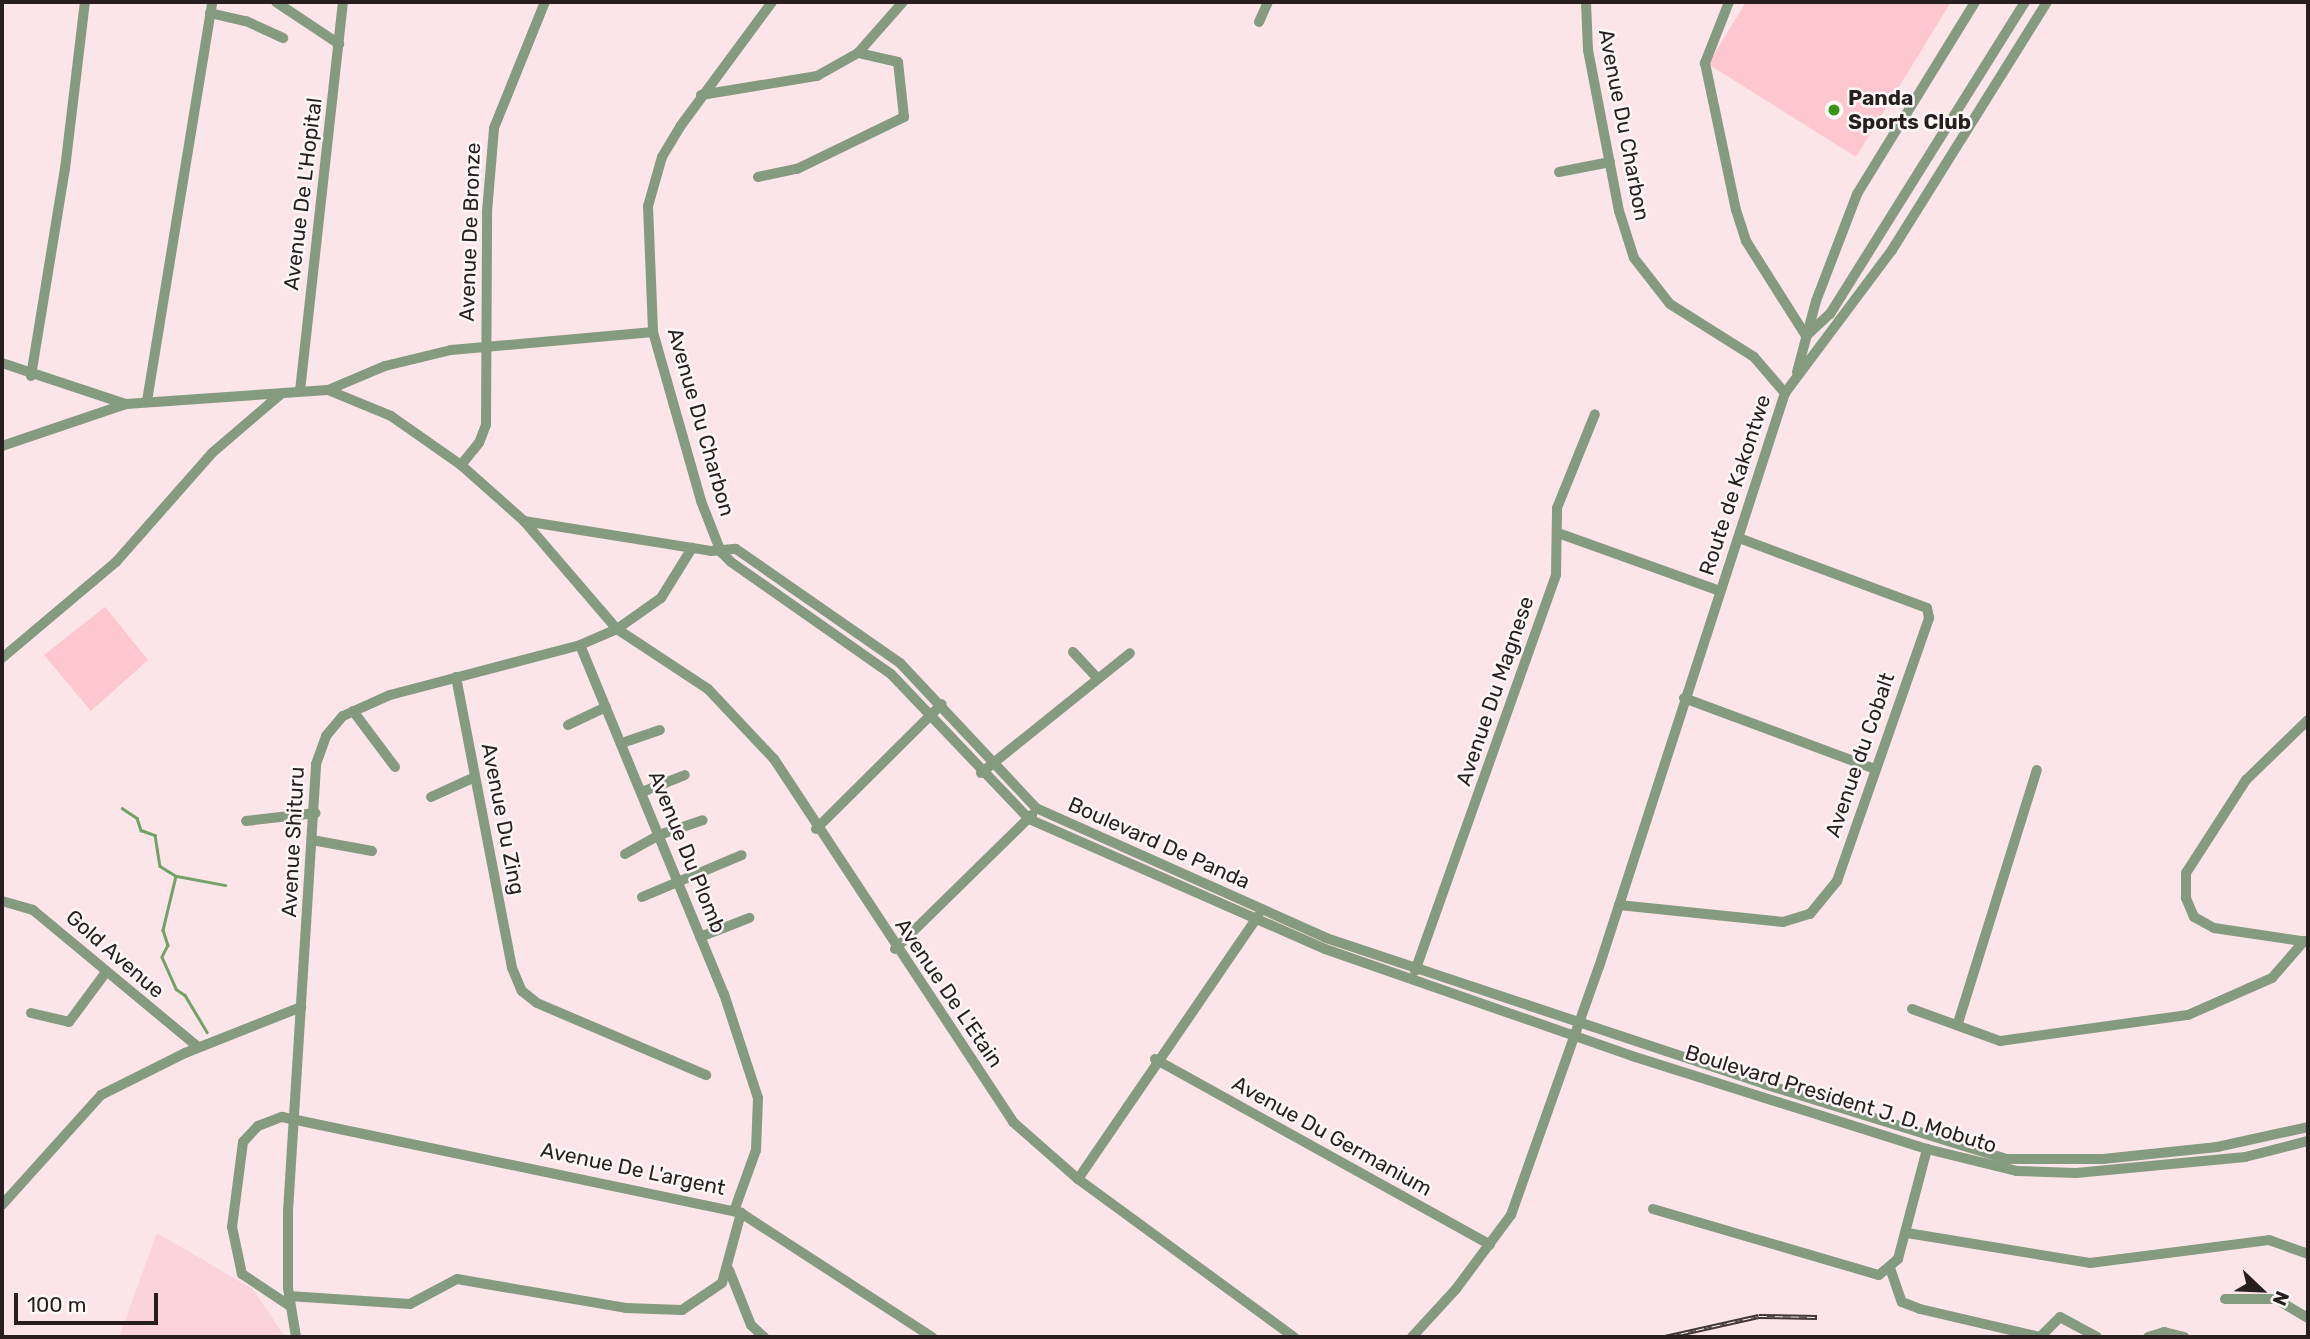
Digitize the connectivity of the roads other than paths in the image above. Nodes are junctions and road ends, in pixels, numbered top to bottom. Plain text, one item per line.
1 (85, 2) edge
2 (212, 2) edge
3 (275, 2) edge
4 (343, 2) edge
5 (545, 2) edge
6 (772, 2) edge
7 (903, 2) edge
8 (1268, 2) edge
9 (1586, 2) edge
10 (1729, 2) edge
11 (1975, 2) edge
12 (2025, 2) edge
13 (2047, 2) edge
14 (295, 7) edge
15 (210, 13) junction
16 (1259, 22) dead end
17 (283, 38) dead end
18 (339, 44) junction
19 (858, 53) junction
20 (701, 95) junction
21 (1610, 162) junction
22 (1559, 172) dead end
23 (758, 177) dead end
24 (653, 332) junction
25 (1806, 336) junction
26 (486, 345) junction
27 (2, 363) edge
28 (31, 376) junction
29 (1796, 376) junction
30 (328, 390) junction
31 (300, 391) junction
32 (283, 393) junction
33 (1785, 393) junction
34 (147, 401) junction
35 (126, 404) junction
36 (1595, 414) dead end
37 (2, 446) edge
38 (461, 465) junction
39 (524, 521) junction
40 (1558, 533) junction
41 (1739, 538) junction
42 (692, 548) junction
43 (721, 552) junction
44 (781, 579) junction
45 (774, 591) junction
46 (1720, 592) junction
47 (830, 611) junction
48 (822, 623) junction
49 (617, 629) junction
50 (580, 645) junction
51 (1073, 652) dead end
52 (1130, 653) dead end
53 (2, 658) edge
54 (456, 677) junction
55 (1096, 677) junction
56 (1684, 698) junction
57 (942, 704) junction
58 (606, 707) junction
59 (353, 711) junction
60 (932, 714) junction
61 (2308, 720) edge
62 (568, 725) dead end
63 (660, 730) dead end
64 (622, 743) junction
65 (996, 764) junction
66 (395, 767) dead end
67 (1875, 769) junction
68 (2037, 770) dead end
69 (981, 773) junction
70 (685, 775) dead end
71 (475, 776) junction
72 (642, 792) junction
73 (431, 797) dead end
74 (1037, 808) junction
75 (316, 813) junction
76 (703, 820) dead end
77 (1029, 820) junction
78 (246, 821) dead end
79 (816, 829) junction
80 (659, 835) junction
81 (312, 840) junction
82 (372, 851) dead end
83 (625, 855) dead end
84 (742, 855) dead end
85 (678, 881) junction
86 (642, 897) dead end
87 (2, 900) edge
88 (1619, 905) junction
89 (1262, 910) junction
90 (749, 918) dead end
91 (1255, 920) junction
92 (700, 937) junction
93 (2306, 942) edge
94 (895, 949) junction
95 (1416, 967) junction
96 (106, 972) junction
97 (1411, 978) junction
98 (302, 1007) junction
99 (1912, 1009) dead end
100 (31, 1013) dead end
101 (1579, 1023) junction
102 (1958, 1023) junction
103 (1574, 1036) junction
104 (198, 1047) junction
105 (1155, 1059) junction
106 (706, 1075) dead end
107 (1839, 1108) junction
108 (294, 1117) junction
109 (1835, 1120) junction
110 (2308, 1127) edge
111 (2242, 1142) junction
112 (2308, 1142) edge
113 (1927, 1149) junction
114 (2245, 1157) junction
115 (1078, 1178) junction
116 (2, 1205) edge
117 (1653, 1209) dead end
118 (738, 1212) junction
119 (1907, 1233) junction
120 (1490, 1245) junction
121 (2308, 1254) edge
122 (1890, 1268) junction
123 (729, 1270) junction
124 (2225, 1298) dead end
125 (289, 1301) junction
126 (2308, 1318) edge
127 (296, 1337) edge
128 (764, 1337) edge
129 (932, 1337) edge
130 (1294, 1337) edge
131 (1412, 1337) edge
132 (2098, 1337) edge
133 (2148, 1337) edge
134 (2185, 1337) edge

1 - 28 street
2 - 15 street
3 - 14 street
4 - 18 street, Avenue De L'Hopital
5 - 26 street, Avenue De Bronze
6 - 20 street, Avenue Du Charbon
7 - 19 street
8 - 16 street
9 - 21 street, Avenue Du Charbon
10 - 25 street
11 - 25 street
12 - 25 street
13 - 29 street, Route de Kakontwe
14 - 18 street
15 - 17 street
15 - 34 street
18 - 31 street, Avenue De L'Hopital
19 - 20 street
19 - 23 street
20 - 24 street, Avenue Du Charbon
21 - 22 street
21 - 33 street, Avenue Du Charbon
24 - 26 street
24 - 43 street, Avenue Du Charbon
25 - 29 street
26 - 30 street
26 - 38 street, Avenue De Bronze
27 - 28 street
28 - 35 street
29 - 33 street, Route de Kakontwe
30 - 31 street
30 - 38 street
31 - 32 street
32 - 34 street
32 - 53 street
33 - 41 street, Route de Kakontwe
34 - 35 street
35 - 37 street
36 - 40 street, Avenue Du Magnese
38 - 39 street
39 - 42 street, Boulevard De Panda
39 - 49 street, Avenue De L'Etain
40 - 46 street
40 - 95 street, Avenue Du Magnese
41 - 46 street, Route de Kakontwe
41 - 67 street, Avenue du Cobalt
42 - 43 street, Boulevard De Panda
42 - 49 street, Avenue Shituru
43 - 44 street, Boulevard De Panda
43 - 45 street, Boulevard De Panda
44 - 45 street
44 - 47 street, Boulevard De Panda
45 - 48 street, Boulevard De Panda
46 - 56 street, Route de Kakontwe
47 - 48 street
47 - 57 street, Boulevard De Panda
48 - 60 street, Boulevard De Panda
49 - 50 street, Avenue Shituru
49 - 79 street, Avenue De L'Etain
50 - 54 street, Avenue Shituru
50 - 58 street, Avenue Du Plomb
51 - 55 street
52 - 55 street
54 - 59 street, Avenue Shituru
54 - 71 street, Avenue Du Zing
55 - 65 street
56 - 67 street
56 - 88 street, Route de Kakontwe
57 - 60 street
57 - 65 street, Boulevard De Panda
58 - 62 street
58 - 64 street, Avenue Du Plomb
59 - 66 street
59 - 75 street, Avenue Shituru
60 - 69 street, Boulevard De Panda
60 - 79 street
61 - 93 street
63 - 64 street
64 - 72 street, Avenue Du Plomb
65 - 69 street
65 - 74 street, Boulevard De Panda
67 - 88 street, Avenue du Cobalt
68 - 102 street
69 - 77 street, Boulevard De Panda
70 - 72 street
71 - 73 street
71 - 106 street, Avenue Du Zing
72 - 80 street, Avenue Du Plomb
74 - 77 street
74 - 89 street, Boulevard De Panda
75 - 78 street
75 - 81 street, Avenue Shituru
76 - 80 street
77 - 91 street, Boulevard De Panda
77 - 94 street
79 - 94 street, Avenue De L'Etain
80 - 83 street
80 - 85 street, Avenue Du Plomb
81 - 82 street
81 - 98 street, Avenue Shituru
84 - 85 street
85 - 86 street
85 - 92 street, Avenue Du Plomb
87 - 96 street, Gold Avenue
88 - 101 street, Route de Kakontwe
89 - 91 street
89 - 95 street, Boulevard De Panda
90 - 92 street
91 - 97 street, Boulevard De Panda
91 - 105 street
92 - 118 street, Avenue Du Plomb
93 - 102 street
94 - 115 street, Avenue De L'Etain
95 - 97 street, Avenue Du Magnese
95 - 101 street, Boulevard De Panda
96 - 100 street
96 - 104 street, Gold Avenue
97 - 103 street, Boulevard De Panda
98 - 104 street
98 - 108 street, Avenue Shituru
99 - 102 street
101 - 103 street, Route de Kakontwe
101 - 107 street, Boulevard President J. D. Mobuto
103 - 109 street, Boulevard President J. D. Mobuto
103 - 120 street
104 - 116 street
105 - 115 street
105 - 120 street, Avenue Du Germanium
107 - 109 street
107 - 111 street, Boulevard President J. D. Mobuto
108 - 118 street, Avenue De L'argent
108 - 125 street, Avenue Shituru
108 - 125 street
109 - 113 street, Boulevard President J. D. Mobuto
110 - 111 street, Boulevard President J. D. Mobuto
111 - 114 street
112 - 114 street, Boulevard President J. D. Mobuto
113 - 114 street, Boulevard President J. D. Mobuto
113 - 119 street
115 - 130 street, Avenue De L'Etain
117 - 122 street
118 - 123 street, Avenue Du Plomb
118 - 129 street, Avenue De L'argent
119 - 121 street
119 - 122 street
120 - 131 street
122 - 132 street
123 - 125 street
123 - 128 street
124 - 126 street
125 - 127 street, Avenue Shituru
133 - 134 street

